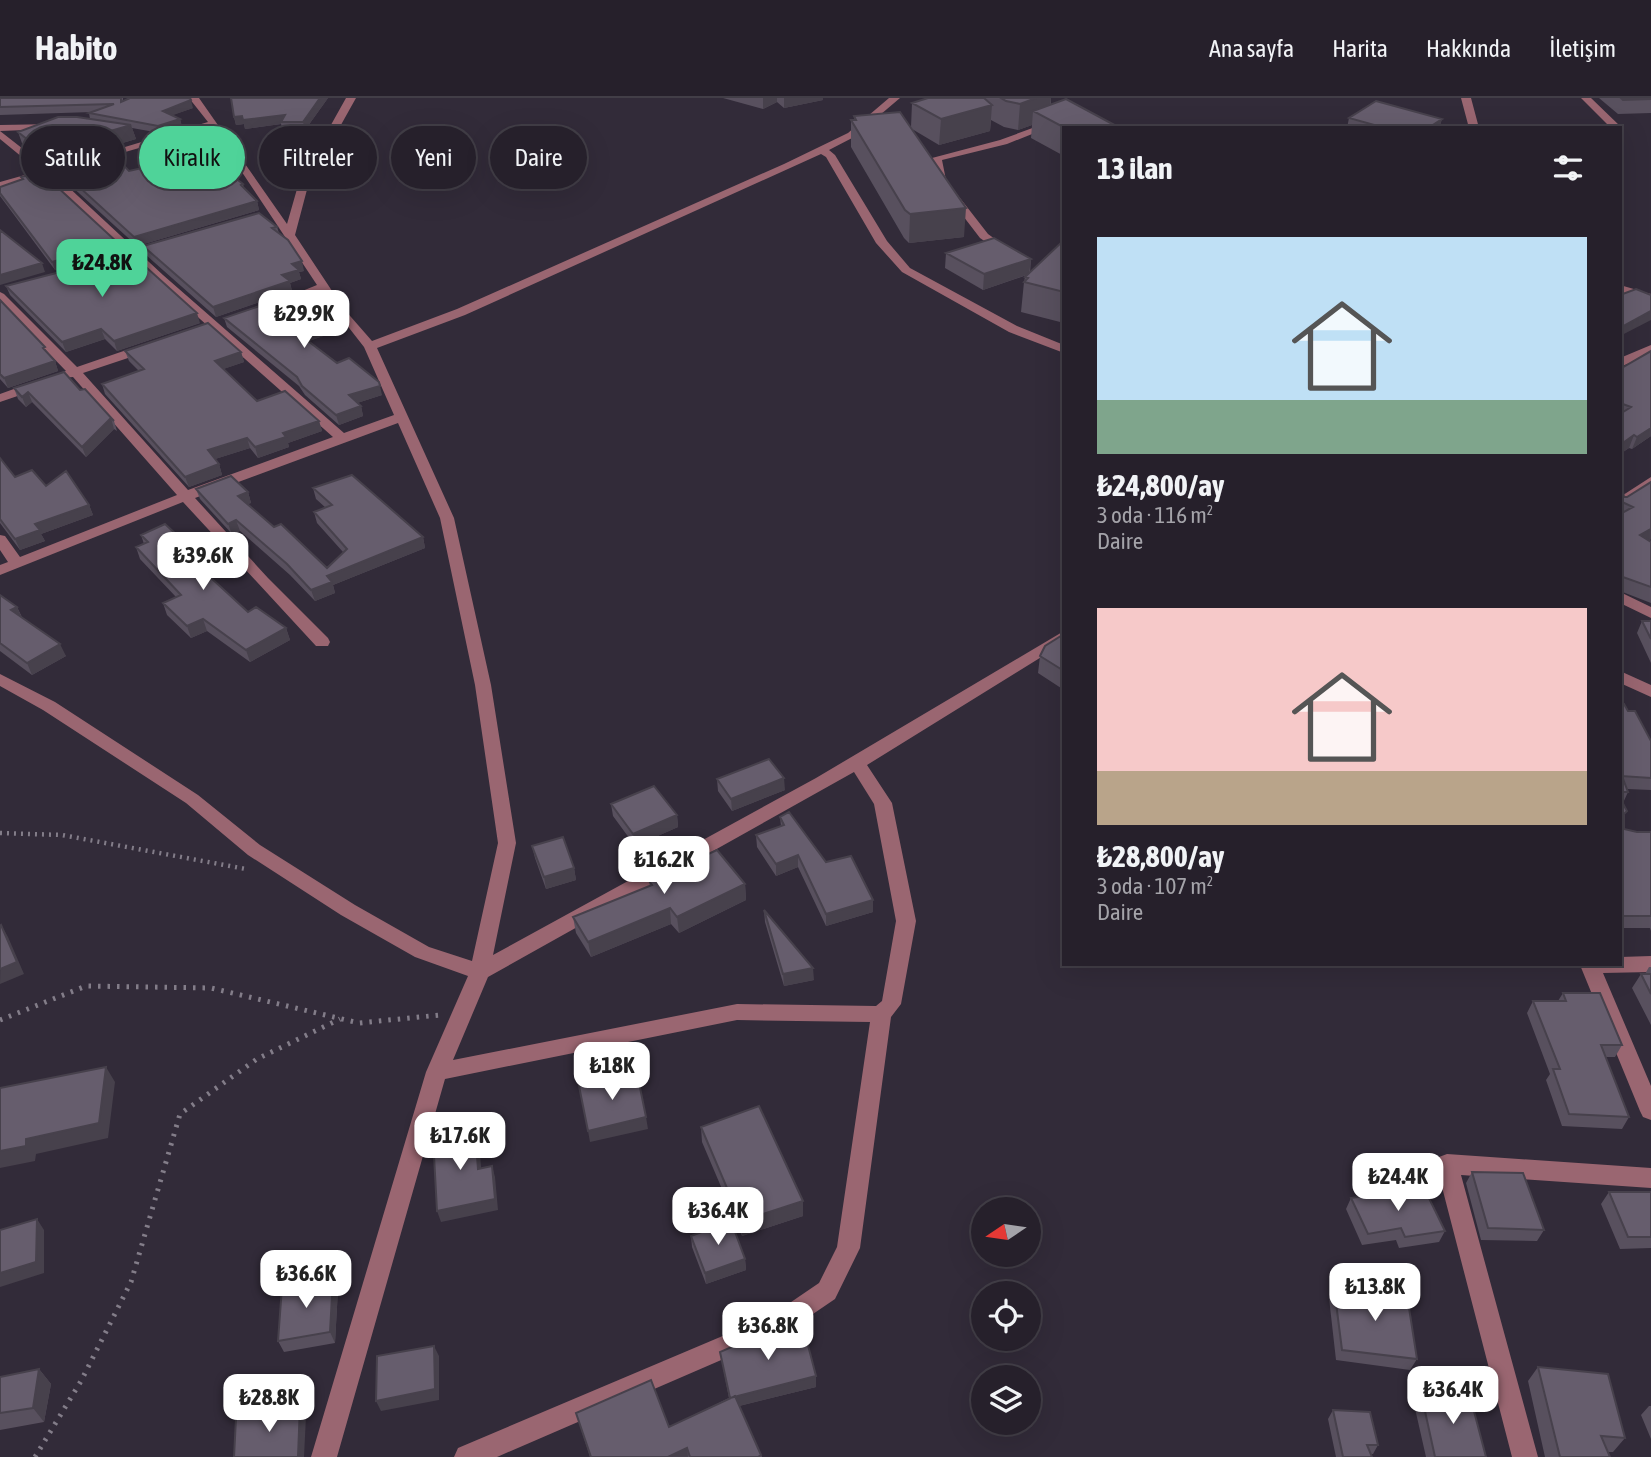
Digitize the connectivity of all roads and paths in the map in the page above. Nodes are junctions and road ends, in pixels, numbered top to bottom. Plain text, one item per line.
1 (194, 98) edge
2 (351, 98) edge
3 (895, 98) edge
4 (1466, 98) edge
5 (1586, 98) edge
6 (1068, 117) edge
7 (214, 123) junction
8 (204, 126) edge
9 (1473, 126) edge
10 (1615, 126) edge
11 (21, 127) edge
12 (0, 128) edge
13 (0, 134) edge
14 (135, 134) edge
15 (139, 135) edge
16 (21, 149) edge
17 (821, 149) junction
18 (21, 179) edge
19 (0, 186) edge
20 (70, 189) edge
21 (289, 236) junction
22 (1016, 258) edge
23 (324, 287) junction
24 (1622, 289) edge
25 (4, 292) edge
26 (1651, 298) edge
27 (263, 308) edge
28 (220, 323) junction
29 (194, 332) edge
30 (159, 343) edge
31 (370, 346) junction
32 (1062, 348) edge
33 (1651, 349) edge
34 (1622, 362) edge
35 (75, 372) junction
36 (0, 398) edge
37 (401, 417) junction
38 (342, 438) junction
39 (1651, 481) edge
40 (184, 496) junction
41 (1622, 503) edge
42 (0, 540) edge
43 (17, 564) junction
44 (0, 570) edge
45 (1622, 598) edge
46 (1650, 613) edge
47 (1062, 637) edge
48 (322, 642) dead end
49 (1622, 677) edge
50 (0, 679) edge
51 (1651, 692) edge
52 (856, 762) junction
53 (0, 833) edge
54 (259, 871) dead end
55 (1622, 964) edge
56 (1651, 964) edge
57 (1590, 966) edge
58 (480, 972) junction
59 (462, 1013) junction
60 (881, 1014) junction
61 (340, 1019) junction
62 (0, 1020) edge
63 (437, 1072) junction
64 (1651, 1111) edge
65 (1651, 1178) edge
66 (35, 1457) edge
67 (324, 1457) edge
68 (467, 1457) edge
69 (1525, 1457) edge

1 - 7 street
2 - 21 street
3 - 17 street
4 - 9 street
5 - 10 street
6 - 22 street
7 - 8 street
7 - 21 street
11 - 12 street
13 - 16 street
14 - 15 street
17 - 31 street
17 - 32 street
18 - 19 street
20 - 28 street
21 - 23 street
23 - 27 street
23 - 31 street
24 - 26 street
25 - 35 street
28 - 29 street
28 - 38 street
30 - 35 street
31 - 37 street
33 - 34 street
35 - 36 street
35 - 40 street
37 - 38 street
37 - 58 street
38 - 40 street
39 - 41 street
40 - 43 street
40 - 48 street
42 - 43 street
43 - 44 street
45 - 46 street
47 - 52 street
49 - 51 street
50 - 58 street
52 - 58 street
52 - 60 street
53 - 54 path
55 - 56 street
57 - 64 street
58 - 59 street
59 - 61 path
59 - 63 street
60 - 63 street
60 - 68 street
61 - 62 path
61 - 66 path
63 - 67 street
65 - 69 street

